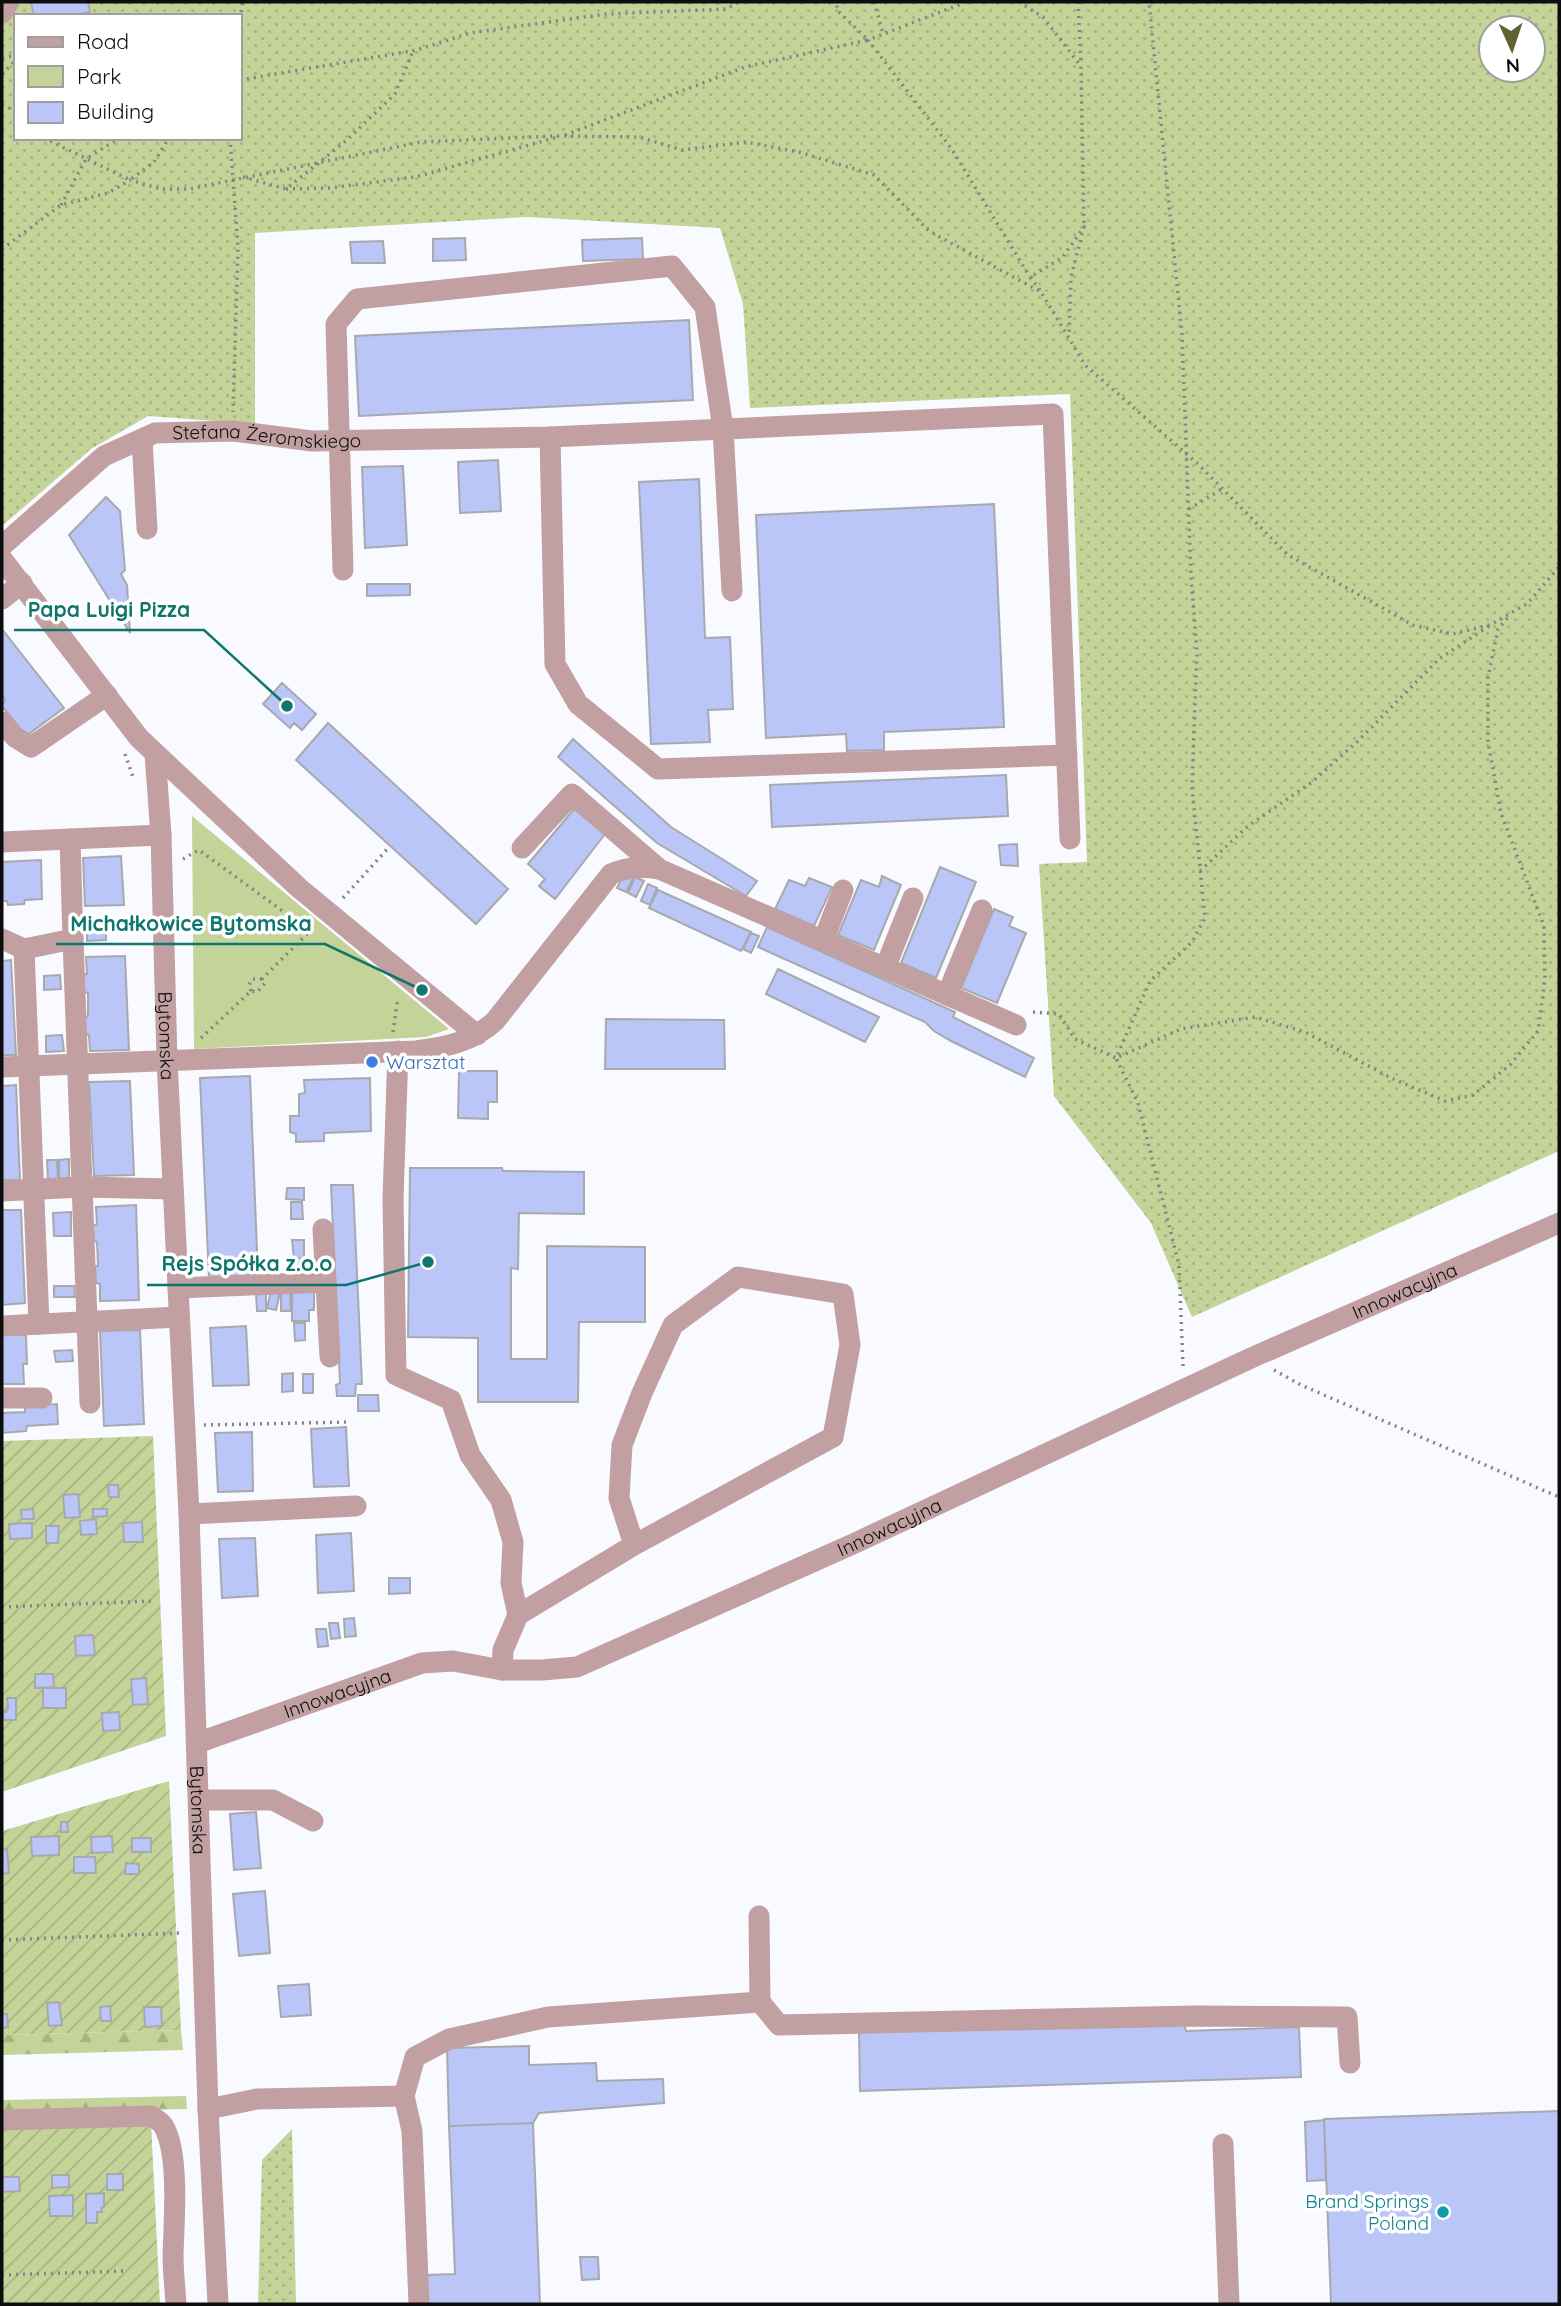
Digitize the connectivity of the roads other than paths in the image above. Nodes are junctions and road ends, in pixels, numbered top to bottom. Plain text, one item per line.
1 (9, 2) edge
2 (2, 13) edge
3 (723, 429) junction
4 (551, 437) junction
5 (142, 439) junction
6 (338, 441) junction
7 (147, 528) dead end
8 (2, 546) edge
9 (2, 559) edge
10 (343, 570) dead end
11 (22, 583) junction
12 (732, 591) dead end
13 (2, 599) edge
14 (107, 695) junction
15 (2, 722) edge
16 (155, 754) junction
17 (1067, 755) junction
18 (161, 835) junction
19 (70, 839) junction
20 (1070, 839) dead end
21 (2, 842) edge
22 (522, 848) dead end
23 (659, 869) junction
24 (843, 890) dead end
25 (912, 898) dead end
26 (982, 910) dead end
27 (2, 939) edge
28 (73, 939) junction
29 (823, 940) junction
30 (24, 949) junction
31 (885, 968) junction
32 (947, 995) junction
33 (1016, 1025) road end
34 (477, 1035) junction
35 (394, 1052) junction
36 (167, 1060) junction
37 (78, 1064) junction
38 (30, 1066) junction
39 (2, 1067) edge
40 (82, 1187) junction
41 (34, 1189) junction
42 (173, 1189) junction
43 (2, 1191) edge
44 (1559, 1223) edge
45 (323, 1229) dead end
46 (326, 1282) junction
47 (178, 1288) junction
48 (179, 1317) junction
49 (88, 1322) junction
50 (39, 1324) junction
51 (2, 1326) edge
52 (330, 1357) dead end
53 (2, 1398) edge
54 (42, 1398) dead end
55 (90, 1403) dead end
56 (356, 1506) dead end
57 (189, 1514) junction
58 (634, 1545) junction
59 (518, 1615) junction
60 (502, 1670) junction
61 (197, 1743) junction
62 (199, 1800) junction
63 (313, 1821) dead end
64 (759, 1916) dead end
65 (760, 2002) junction
66 (1350, 2063) dead end
67 (404, 2096) junction
68 (208, 2109) junction
69 (2, 2120) edge
70 (1223, 2144) dead end
71 (176, 2304) edge
72 (218, 2304) edge
73 (419, 2304) edge
74 (1229, 2304) edge

1 - 2 street
3 - 4 street, Stefana Żeromskiego
3 - 6 street
3 - 12 street
3 - 17 street, Stefana Żeromskiego
4 - 6 street, Stefana Żeromskiego
4 - 17 street
5 - 6 street, Stefana Żeromskiego
5 - 7 street
5 - 8 street, Stefana Żeromskiego
6 - 10 street
9 - 11 street
11 - 13 street
11 - 14 street
14 - 15 street
14 - 16 street
16 - 18 street, Bytomska
16 - 34 street
17 - 20 street
18 - 19 street
18 - 36 street, Bytomska
19 - 21 street
19 - 28 street
22 - 23 street
23 - 29 street
23 - 34 street
24 - 29 street
25 - 31 street
26 - 32 street
27 - 30 street
28 - 30 street
28 - 37 street
29 - 31 street
30 - 38 street
31 - 32 street
32 - 33 street
34 - 35 street
35 - 36 street
35 - 59 street
36 - 37 street
36 - 42 street, Bytomska
37 - 38 street
37 - 40 street
38 - 39 street
38 - 41 street
40 - 41 street
40 - 42 street
40 - 49 street
41 - 43 street
41 - 50 street
42 - 47 street, Bytomska
44 - 60 street, Innowacyjna
45 - 46 street
46 - 47 street
46 - 52 street
47 - 48 street, Bytomska
48 - 49 street
48 - 57 street, Bytomska
49 - 50 street
49 - 55 street
50 - 51 street
53 - 54 street
56 - 57 street
57 - 61 street, Bytomska
58 - 58 street
58 - 59 street
59 - 60 street
60 - 61 street, Innowacyjna
61 - 62 street, Bytomska
62 - 63 street
62 - 68 street, Bytomska
64 - 65 street
65 - 66 street
65 - 67 street
67 - 68 street
67 - 73 street
68 - 72 street, Bytomska
69 - 71 street
70 - 74 street

